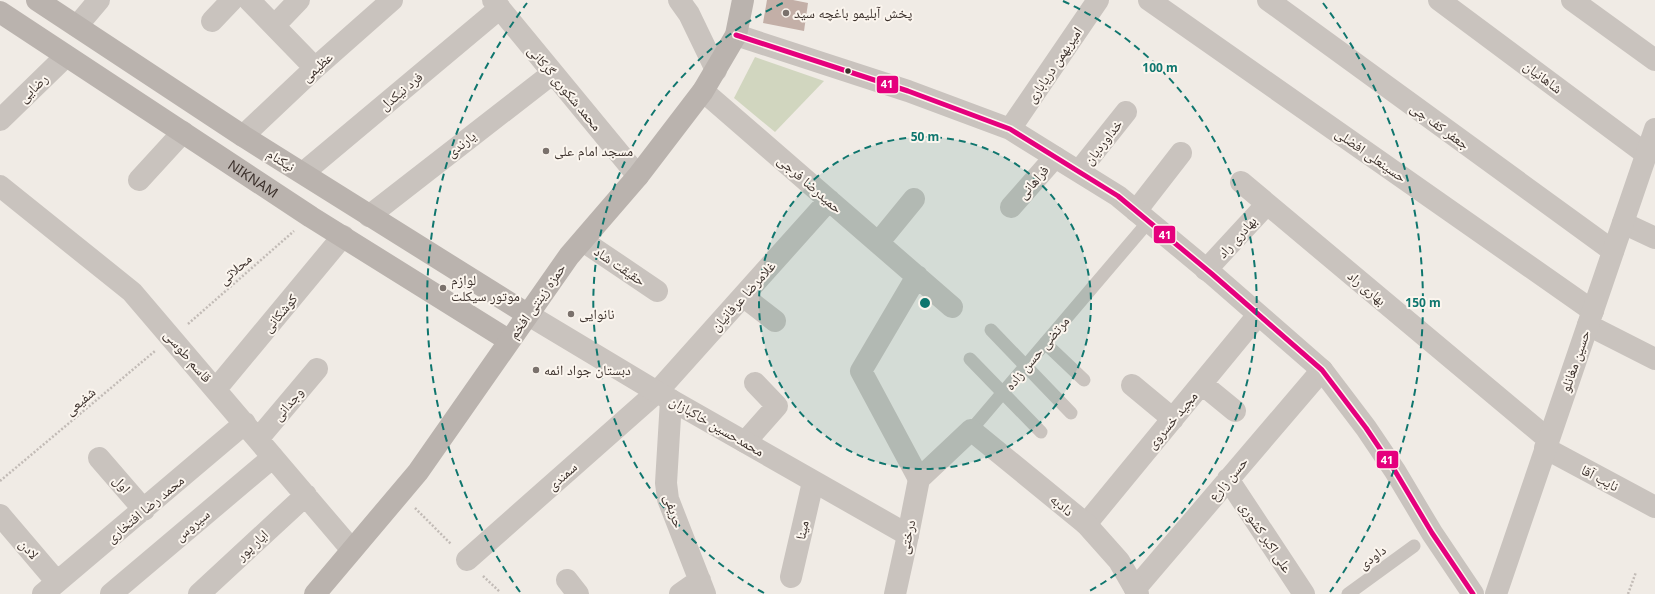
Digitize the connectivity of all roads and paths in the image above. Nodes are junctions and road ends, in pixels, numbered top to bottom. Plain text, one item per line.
1 (38, 0) edge
2 (99, 0) edge
3 (232, 0) edge
4 (249, 0) edge
5 (299, 0) edge
6 (392, 0) edge
7 (679, 0) edge
8 (743, 0) edge
9 (1098, 0) edge
10 (1149, 0) edge
11 (1268, 0) edge
12 (1439, 0) edge
13 (1572, 0) edge
14 (496, 4) edge
15 (1599, 9) edge
16 (0, 12) edge
17 (212, 21) dead end
18 (274, 25) junction
19 (77, 26) junction
20 (736, 35) junction
21 (66, 56) junction
22 (1655, 60) edge
23 (315, 68) junction
24 (716, 70) junction
25 (552, 73) junction
26 (703, 91) junction
27 (1126, 112) dead end
28 (0, 120) edge
29 (1655, 129) edge
30 (1010, 130) junction
31 (182, 132) junction
32 (243, 136) junction
33 (1181, 153) dead end
34 (1646, 154) junction
35 (1055, 157) junction
36 (1080, 171) junction
37 (303, 173) junction
38 (638, 176) junction
39 (139, 180) dead end
40 (1241, 182) dead end
41 (0, 186) edge
42 (914, 199) dead end
43 (829, 200) junction
44 (1267, 204) junction
45 (1011, 207) dead end
46 (311, 216) junction
47 (369, 216) junction
48 (1142, 216) junction
49 (1623, 223) junction
50 (343, 236) junction
51 (1655, 238) edge
52 (583, 241) junction
53 (878, 243) junction
54 (1613, 251) junction
55 (1206, 270) junction
56 (917, 276) junction
57 (657, 291) dead end
58 (743, 296) junction
59 (952, 307) dead end
60 (527, 314) junction
61 (1258, 315) junction
62 (1590, 318) junction
63 (775, 320) dead end
64 (991, 330) dead end
65 (172, 337) junction
66 (508, 340) junction
67 (1045, 343) junction
68 (970, 359) dead end
69 (1655, 359) edge
70 (1026, 365) junction
71 (317, 369) dead end
72 (1322, 370) junction
73 (1084, 380) dead end
74 (755, 383) dead end
75 (1202, 384) junction
76 (1132, 385) dead end
77 (216, 389) junction
78 (1002, 393) junction
79 (664, 396) junction
80 (1235, 411) dead end
81 (1071, 412) dead end
82 (1172, 419) junction
83 (971, 430) junction
84 (252, 431) junction
85 (1040, 432) dead end
86 (745, 442) junction
87 (1547, 444) junction
88 (273, 457) junction
89 (99, 458) dead end
90 (920, 479) junction
91 (1228, 479) junction
92 (0, 481) edge
93 (813, 482) junction
94 (400, 493) junction
95 (306, 495) junction
96 (1655, 508) edge
97 (144, 510) junction
98 (0, 515) edge
99 (1086, 524) junction
100 (908, 535) junction
101 (1414, 546) dead end
102 (352, 550) junction
103 (467, 560) junction
104 (1636, 572) dead end
105 (791, 577) dead end
106 (702, 587) edge
107 (50, 588) edge
108 (320, 592) edge
109 (500, 592) dead end
110 (1136, 592) edge
111 (111, 594) edge
112 (199, 594) edge
113 (680, 594) edge
114 (895, 594) edge
115 (1304, 594) edge
116 (1348, 594) edge
117 (1473, 594) edge
118 (1496, 594) edge
119 (1628, 594) edge

1 - 19 main road, نیکنام
2 - 19 street
3 - 17 street
4 - 18 street
5 - 18 street
6 - 23 street, عظیمی
7 - 24 street
8 - 20 main road, حمزه زینتی افخم
9 - 30 street, امیربهمن دریاباری
10 - 62 street, حسینعلی افضلی
11 - 54 street, جعفر کف چی
12 - 34 street, شاهانیان
13 - 15 street
14 - 25 street, محمد شکوری گرکانی
14 - 37 street, فرد نیکدل
15 - 22 street
16 - 21 main road, NIKNAM
18 - 23 street
19 - 32 main road, نیکنام
20 - 24 main road, حمزه زینتی افخم
20 - 30 street
21 - 28 street, رضایی
21 - 31 main road, NIKNAM
23 - 32 street, عظیمی
24 - 26 main road, حمزه زینتی افخم
25 - 38 street, محمد شکوری گرکانی
25 - 47 street, یارندی
26 - 38 main road, حمزه زینتی افخم
26 - 43 street, حمیدرضا فرجی
27 - 36 street, خداوردیان
29 - 34 street, حسین مغانلو
30 - 35 street
31 - 39 street
31 - 46 main road, NIKNAM
32 - 37 main road, نیکنام
33 - 48 street
34 - 49 street, حسین مغانلو
35 - 36 street
35 - 45 street, فراهانی
36 - 48 street
37 - 47 main road, نیکنام
38 - 52 main road, حمزه زینتی افخم
40 - 44 street, بهاری راد
41 - 65 street, قاسم طوسی
42 - 53 street
43 - 53 street, حمیدرضا فرجی
43 - 58 street, غلامرضا عرفانیان
44 - 55 street, بهادری راد
44 - 87 street, بهاری راد
46 - 50 main road, NIKNAM
46 - 65 path, محلاتی
47 - 60 main road, نیکنام
48 - 55 street
48 - 67 lane, مرتضی حسن زاده
49 - 51 street
49 - 54 street, حسین مغانلو
50 - 66 main road, NIKNAM
50 - 77 street, کوشکانی
52 - 57 street, حقیقت شاد
52 - 60 main road, حمزه زینتی افخم
53 - 56 street, حمیدرضا فرجی
54 - 62 street, حسین مغانلو
55 - 61 street
56 - 59 street, حمیدرضا فرجی
56 - 90 street
58 - 63 street
58 - 79 street, غلامرضا عرفانیان
60 - 66 main road, حمزه زینتی افخم
60 - 79 street, محمدحسین خاکبازان
61 - 72 street
61 - 75 street, مجید خسروی
62 - 69 street, حسینعلی افضلی
62 - 87 street, حسین مغانلو
64 - 70 lane
65 - 77 street, قاسم طوسی
65 - 92 path, شفیعی
66 - 94 main road, حمزه زینتی افخم
67 - 70 lane, مرتضی حسن زاده
67 - 73 lane
68 - 78 lane
70 - 78 lane, مرتضی حسن زاده
70 - 81 lane
71 - 84 street, وجدانی
72 - 91 street, حسن زارع
72 - 117 street
74 - 86 street
75 - 80 street
75 - 82 street, مجید خسروی
76 - 82 street
77 - 84 street, قاسم طوسی
78 - 83 lane, مرتضی حسن زاده
78 - 85 lane
79 - 86 street, محمدحسین خاکبازان
79 - 103 street, سمندی
79 - 106 street, حریفی
82 - 99 street, مجید خسروی
83 - 90 street, مرتضی حسن زاده
83 - 99 street, دادبه
84 - 88 street, قاسم طوسی
84 - 97 street, محمد رضا افتخاری
86 - 93 street, محمدحسین خاکبازان
87 - 96 street, نایب آقا
87 - 118 street, حسین مغانلو
88 - 95 street, قاسم طوسی
88 - 111 street, سیروس
89 - 97 street, اول
90 - 100 street, درختی
91 - 110 street, حسن زارع
91 - 115 street, علی اکبر کشوری
93 - 100 street, محمدحسین خاکبازان
93 - 105 street, مینا
94 - 102 main road, حمزه زینتی افخم
94 - 103 path
95 - 102 street, قاسم طوسی
95 - 112 street, ایار پور
97 - 107 street, محمد رضا افتخاری
98 - 107 street, لادن
99 - 110 street, دادبه
100 - 114 street, درختی
101 - 116 lane, داودی
102 - 108 main road, حمزه زینتی افخم
103 - 109 path
104 - 119 path
106 - 113 street

